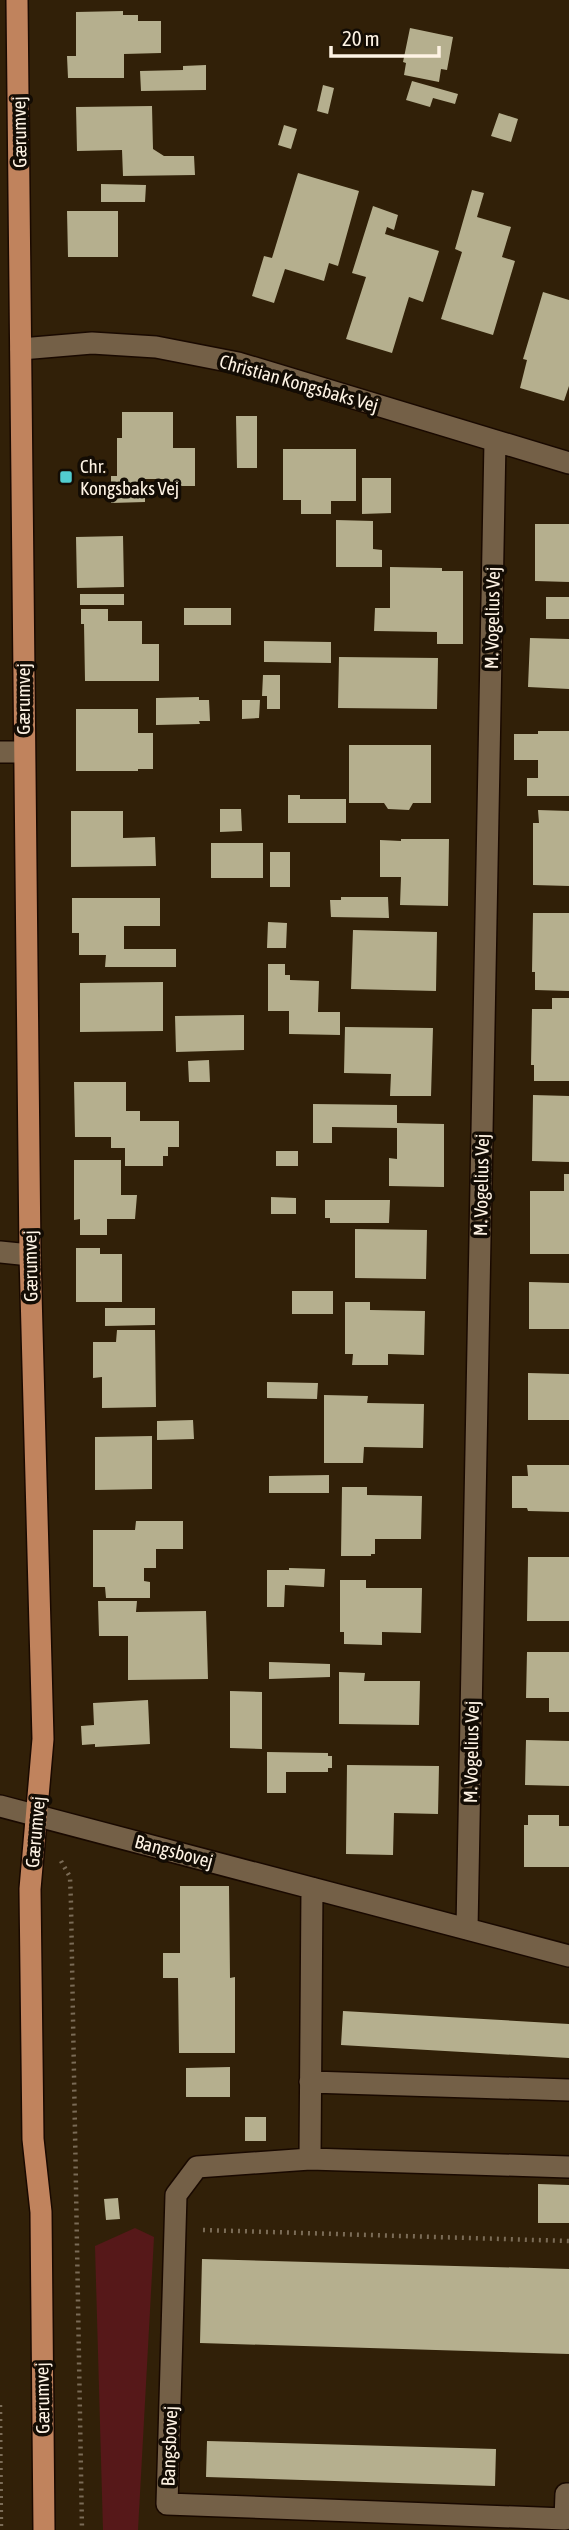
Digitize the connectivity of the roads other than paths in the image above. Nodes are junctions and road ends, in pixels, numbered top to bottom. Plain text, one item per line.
1 (18, 0) edge
2 (22, 349) junction
3 (495, 441) junction
4 (569, 463) edge
5 (0, 752) edge
6 (23, 752) junction
7 (0, 1252) edge
8 (30, 1255) junction
9 (0, 1806) edge
10 (36, 1814) junction
11 (312, 1888) junction
12 (467, 1929) junction
13 (569, 1956) edge
14 (310, 2082) junction
15 (569, 2090) edge
16 (310, 2159) junction
17 (569, 2167) edge
18 (569, 2494) edge
19 (44, 2530) edge

1 - 2 main road, Gærumvej
2 - 3 street, Christian Kongsbaks Vej
2 - 6 main road, Gærumvej
3 - 4 street, Christian Kongsbaks Vej
3 - 12 street, M. Vogelius Vej
5 - 6 street
6 - 8 main road, Gærumvej
7 - 8 street
8 - 10 main road, Gærumvej
9 - 10 street, Bangsbovej
10 - 11 street, Bangsbovej
10 - 19 main road, Gærumvej
11 - 12 street, Bangsbovej
11 - 14 street
12 - 13 street, Bangsbovej
14 - 15 street
14 - 16 street
16 - 17 street, Bangsbovej
16 - 18 street, Bangsbovej

